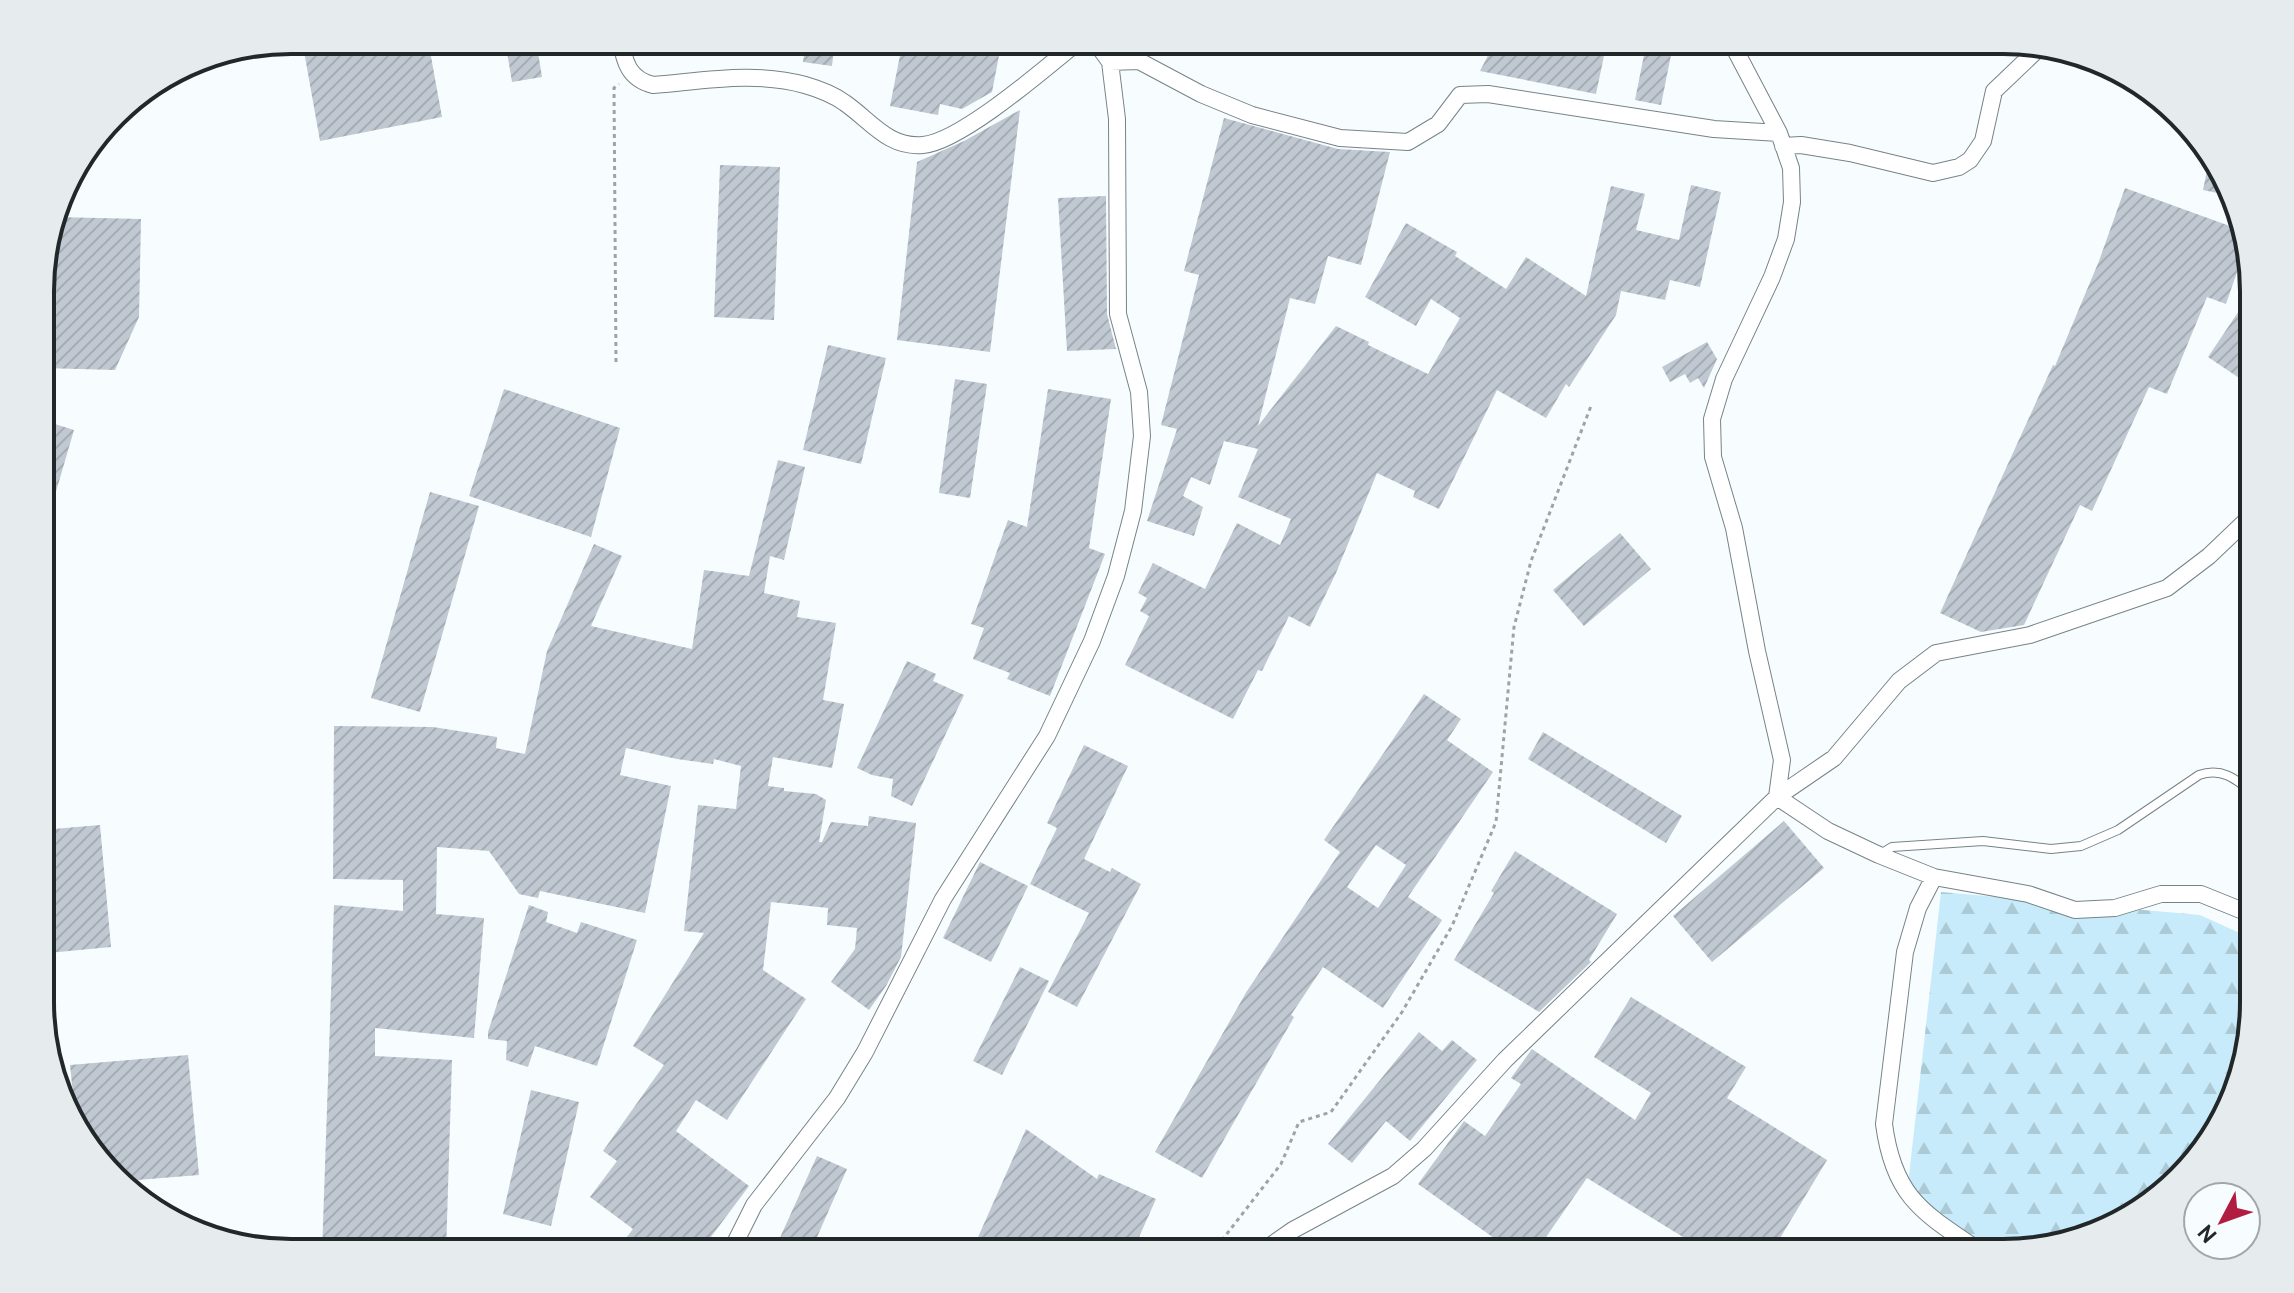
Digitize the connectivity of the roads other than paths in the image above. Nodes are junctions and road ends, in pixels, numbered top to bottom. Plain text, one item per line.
1 (1737, 54) edge
2 (623, 55) edge
3 (1062, 55) edge
4 (1105, 55) edge
5 (2031, 56) edge
6 (1110, 62) junction
7 (1781, 140) junction
8 (2239, 527) edge
9 (2239, 782) edge
10 (1777, 797) junction
11 (1879, 855) junction
12 (1934, 877) junction
13 (2239, 909) edge
14 (1281, 1238) edge
15 (1961, 1238) edge
16 (737, 1239) edge

1 - 7 street
2 - 3 street
4 - 6 street
5 - 7 street
6 - 7 street
6 - 16 street
7 - 10 street
8 - 10 street
9 - 11 lane
10 - 11 street
10 - 14 street
11 - 12 street
12 - 13 street
12 - 15 street

